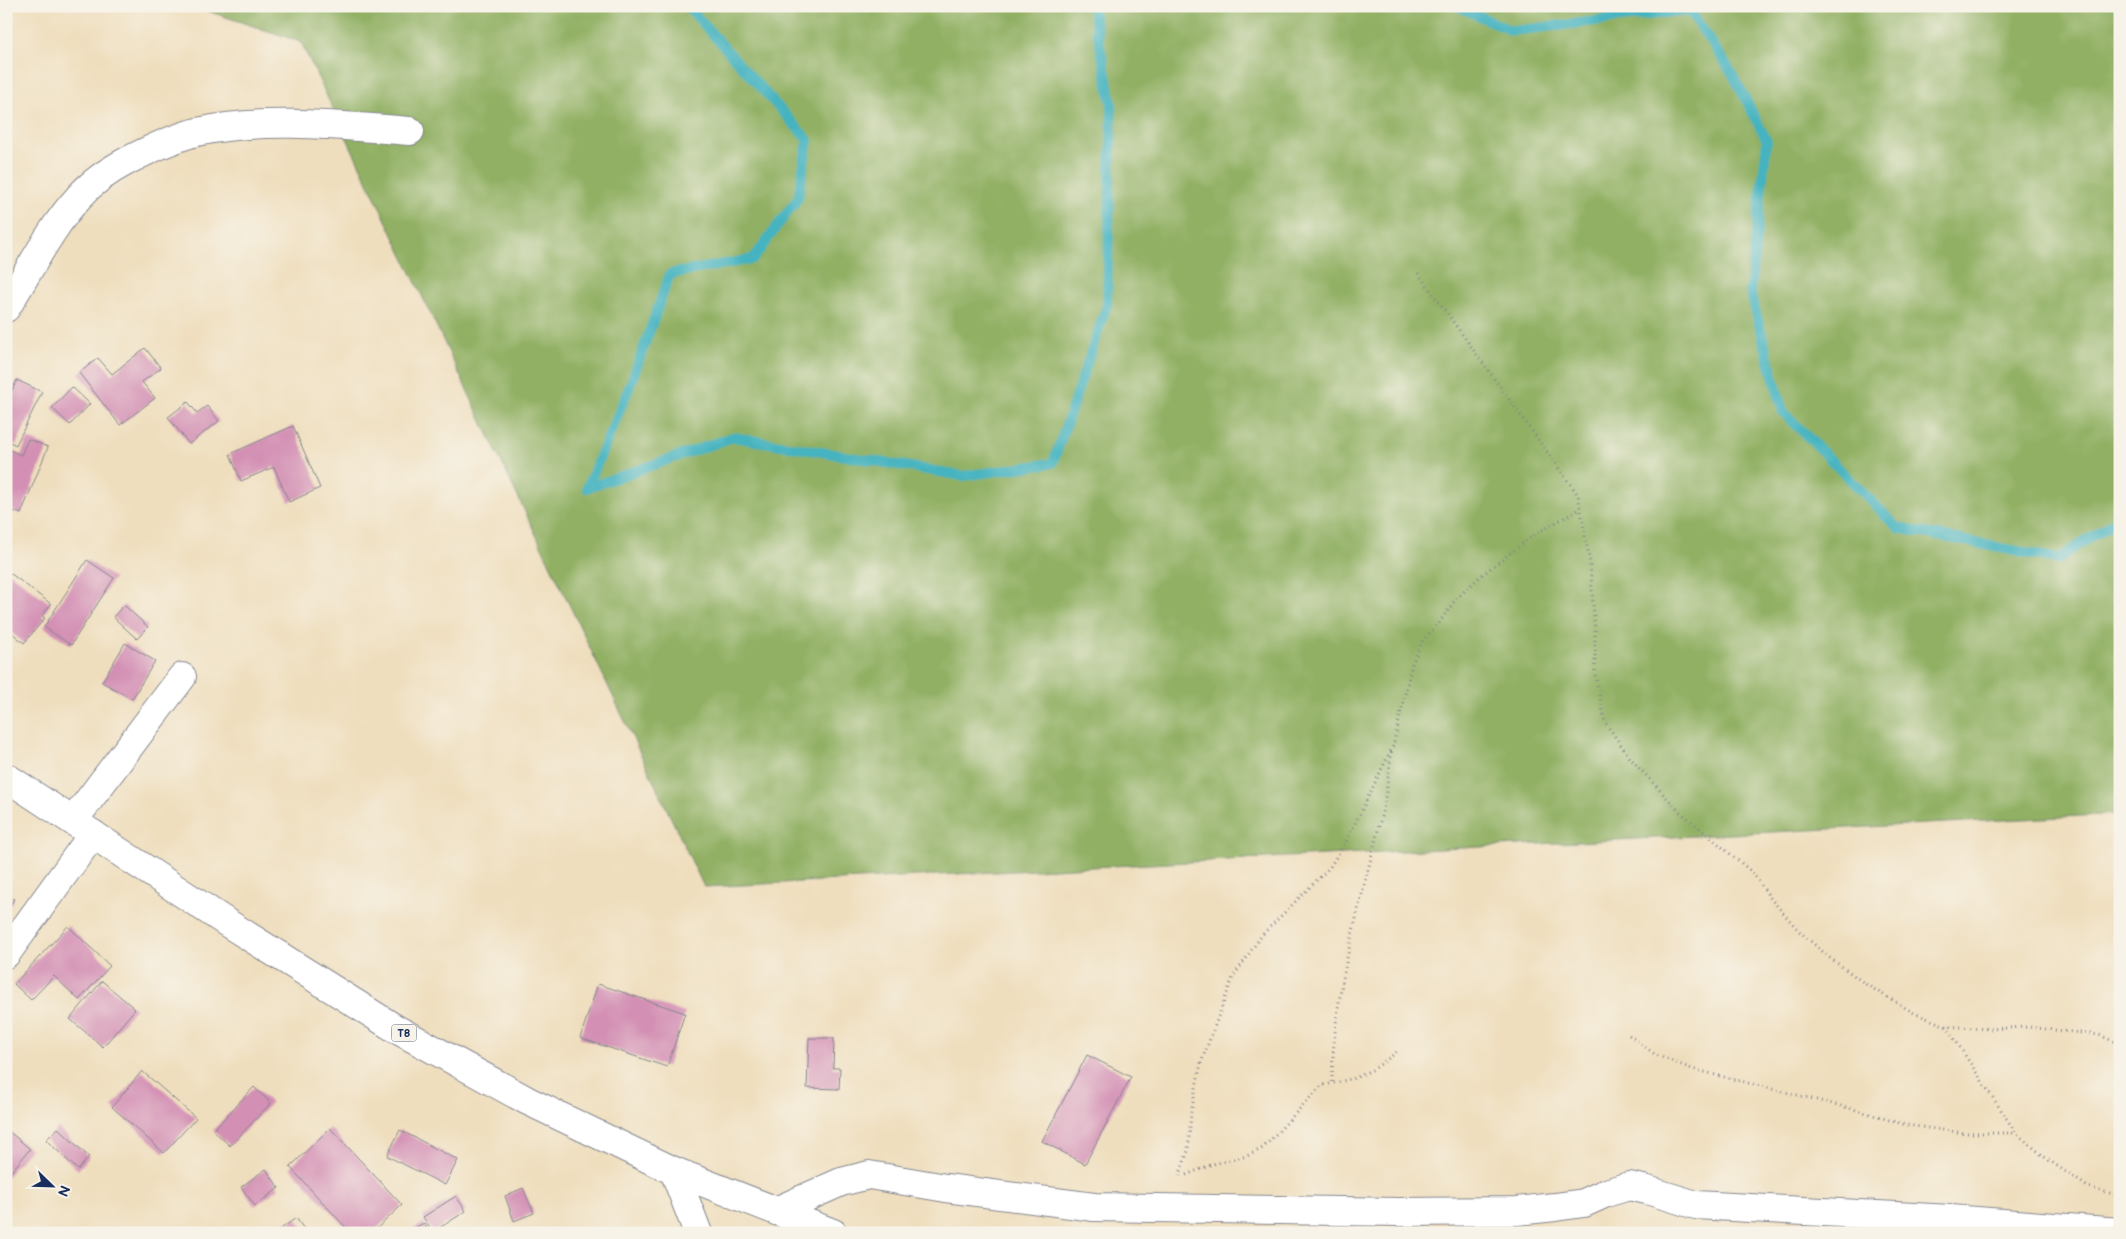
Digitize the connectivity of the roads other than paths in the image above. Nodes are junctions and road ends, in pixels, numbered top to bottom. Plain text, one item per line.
1 (410, 131) dead end
2 (6, 308) edge
3 (182, 677) dead end
4 (6, 777) edge
5 (83, 828) junction
6 (6, 954) edge
7 (674, 1171) junction
8 (776, 1211) junction
9 (2120, 1232) edge
10 (698, 1233) edge
11 (833, 1233) edge

1 - 2 main road
3 - 5 main road
4 - 5 main road, T8
5 - 6 main road
5 - 7 main road, T8
7 - 8 main road, T8
7 - 10 main road
8 - 9 main road
8 - 11 main road, T8

